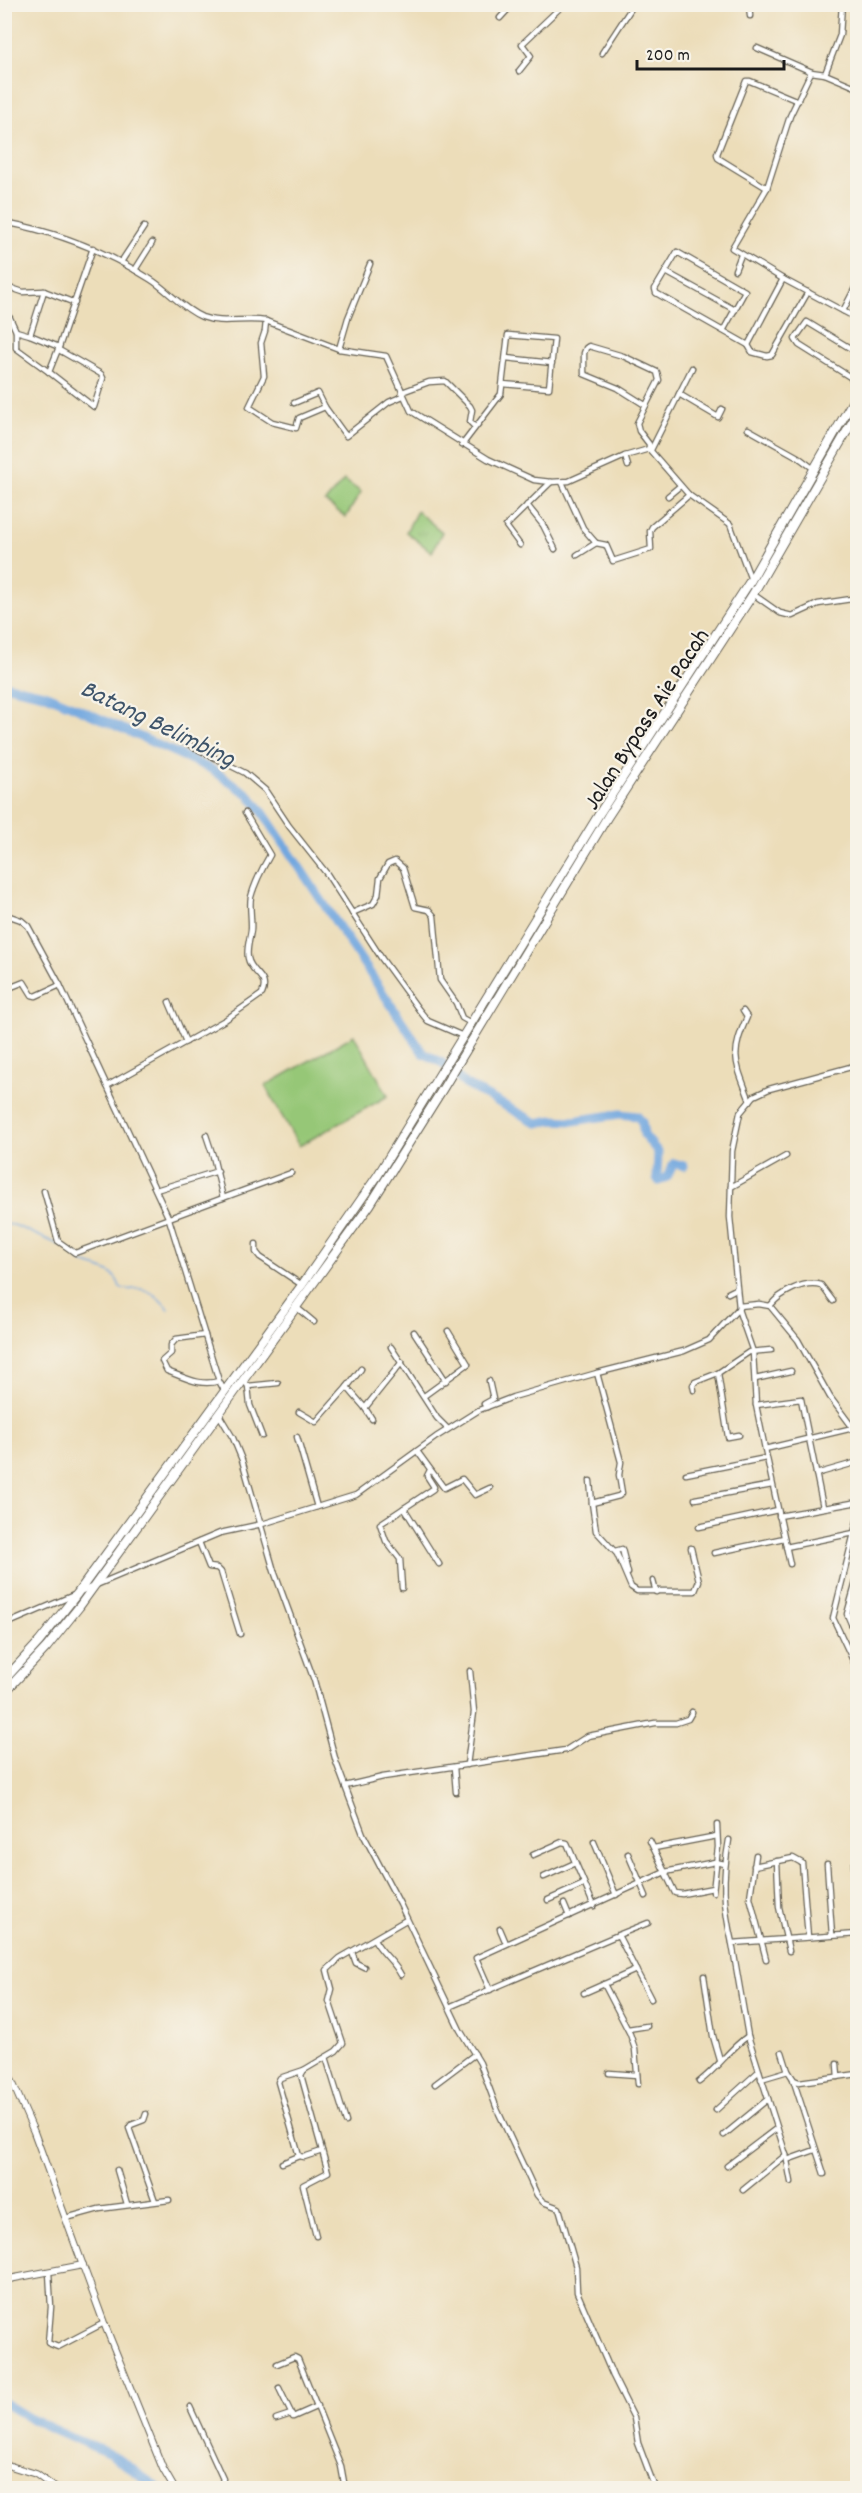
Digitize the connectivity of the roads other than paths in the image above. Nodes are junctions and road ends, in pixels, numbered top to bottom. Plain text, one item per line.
1 (513, 4) edge
2 (564, 4) edge
3 (634, 4) edge
4 (749, 4) edge
5 (842, 4) edge
6 (750, 16) dead end
7 (500, 18) dead end
8 (757, 48) dead end
9 (602, 53) dead end
10 (519, 71) dead end
11 (812, 72) junction
12 (825, 74) junction
13 (858, 88) edge
14 (798, 100) junction
15 (767, 188) junction
16 (4, 222) edge
17 (144, 227) dead end
18 (152, 243) dead end
19 (93, 248) junction
20 (741, 255) junction
21 (121, 262) junction
22 (369, 264) dead end
23 (135, 270) junction
24 (735, 270) dead end
25 (666, 272) junction
26 (783, 279) junction
27 (858, 282) edge
28 (15, 289) dead end
29 (44, 291) junction
30 (808, 292) junction
31 (75, 303) junction
32 (735, 310) junction
33 (843, 310) junction
34 (10, 318) dead end
35 (858, 320) edge
36 (266, 321) junction
37 (723, 330) junction
38 (16, 331) junction
39 (30, 335) junction
40 (748, 345) junction
41 (59, 348) junction
42 (339, 349) junction
43 (858, 352) edge
44 (506, 358) junction
45 (552, 363) junction
46 (858, 367) edge
47 (692, 368) dead end
48 (49, 372) junction
49 (851, 378) junction
50 (858, 382) edge
51 (503, 384) junction
52 (858, 393) edge
53 (402, 394) junction
54 (679, 394) junction
55 (294, 403) dead end
56 (645, 405) junction
57 (325, 407) junction
58 (722, 409) dead end
59 (858, 412) edge
60 (475, 427) junction
61 (748, 429) dead end
62 (462, 444) junction
63 (650, 449) junction
64 (625, 456) junction
65 (628, 466) dead end
66 (814, 469) junction
67 (551, 482) junction
68 (562, 482) junction
69 (680, 486) junction
70 (689, 495) junction
71 (668, 496) dead end
72 (527, 505) junction
73 (781, 537) junction
74 (596, 543) junction
75 (520, 545) dead end
76 (555, 549) dead end
77 (577, 555) dead end
78 (751, 580) junction
79 (753, 594) junction
80 (858, 598) edge
81 (719, 629) junction
82 (727, 634) junction
83 (162, 731) dead end
84 (245, 813) dead end
85 (352, 913) junction
86 (4, 914) edge
87 (60, 985) junction
88 (4, 990) edge
89 (169, 1002) dead end
90 (743, 1011) dead end
91 (471, 1023) junction
92 (462, 1039) junction
93 (186, 1042) junction
94 (858, 1065) edge
95 (107, 1086) junction
96 (750, 1101) junction
97 (206, 1135) dead end
98 (786, 1156) dead end
99 (218, 1171) junction
100 (291, 1173) dead end
101 (731, 1188) junction
102 (156, 1190) junction
103 (44, 1191) dead end
104 (223, 1198) junction
105 (169, 1219) junction
106 (256, 1244) dead end
107 (302, 1286) junction
108 (736, 1290) junction
109 (728, 1293) dead end
110 (833, 1301) dead end
111 (770, 1306) junction
112 (296, 1307) junction
113 (739, 1307) junction
114 (286, 1314) junction
115 (314, 1322) dead end
116 (448, 1331) dead end
117 (414, 1332) dead end
118 (205, 1335) junction
119 (391, 1347) dead end
120 (771, 1350) dead end
121 (753, 1352) junction
122 (402, 1362) junction
123 (361, 1369) dead end
124 (791, 1371) dead end
125 (597, 1372) junction
126 (718, 1373) junction
127 (755, 1379) junction
128 (219, 1381) junction
129 (446, 1381) junction
130 (489, 1381) dead end
131 (246, 1382) junction
132 (278, 1383) dead end
133 (347, 1387) junction
134 (224, 1390) junction
135 (694, 1390) dead end
136 (424, 1396) junction
137 (756, 1405) junction
138 (487, 1407) junction
139 (365, 1408) junction
140 (299, 1412) dead end
141 (218, 1413) junction
142 (372, 1419) dead end
143 (448, 1429) junction
144 (855, 1429) edge
145 (739, 1435) dead end
146 (262, 1437) dead end
147 (297, 1437) dead end
148 (728, 1437) junction
149 (808, 1438) junction
150 (720, 1439) dead end
151 (765, 1449) junction
152 (417, 1451) junction
153 (766, 1458) junction
154 (858, 1462) edge
155 (430, 1470) junction
156 (686, 1474) dead end
157 (816, 1474) junction
158 (590, 1481) dead end
159 (772, 1485) junction
160 (490, 1488) dead end
161 (695, 1499) dead end
162 (858, 1502) edge
163 (592, 1503) junction
164 (316, 1507) junction
165 (823, 1507) junction
166 (404, 1508) junction
167 (778, 1513) junction
168 (858, 1517) edge
169 (262, 1524) junction
170 (699, 1527) dead end
171 (854, 1533) junction
172 (784, 1538) junction
173 (199, 1542) junction
174 (786, 1547) junction
175 (691, 1548) dead end
176 (615, 1551) junction
177 (714, 1553) dead end
178 (439, 1564) dead end
179 (790, 1564) dead end
180 (628, 1573) dead end
181 (858, 1575) edge
182 (652, 1581) dead end
183 (93, 1585) junction
184 (402, 1588) dead end
185 (856, 1589) edge
186 (656, 1592) junction
187 (77, 1594) junction
188 (4, 1625) edge
189 (240, 1634) dead end
190 (858, 1640) edge
191 (470, 1671) dead end
192 (858, 1671) edge
193 (4, 1680) edge
194 (4, 1693) edge
195 (692, 1712) dead end
196 (467, 1765) junction
197 (453, 1767) junction
198 (345, 1786) junction
199 (456, 1792) dead end
200 (717, 1825) dead end
201 (717, 1836) junction
202 (729, 1840) dead end
203 (650, 1841) dead end
204 (594, 1842) dead end
205 (654, 1848) junction
206 (628, 1854) dead end
207 (533, 1855) dead end
208 (756, 1855) dead end
209 (777, 1861) junction
210 (715, 1862) junction
211 (575, 1863) junction
212 (827, 1863) dead end
213 (725, 1864) junction
214 (854, 1865) dead end
215 (754, 1866) junction
216 (665, 1872) junction
217 (544, 1877) dead end
218 (585, 1884) junction
219 (640, 1884) junction
220 (616, 1895) junction
221 (646, 1896) dead end
222 (548, 1900) dead end
223 (564, 1904) dead end
224 (594, 1906) junction
225 (858, 1910) edge
226 (570, 1916) junction
227 (406, 1920) junction
228 (648, 1923) dead end
229 (500, 1929) dead end
230 (858, 1934) edge
231 (618, 1935) junction
232 (832, 1935) junction
233 (808, 1937) junction
234 (374, 1939) junction
235 (787, 1939) junction
236 (761, 1940) junction
237 (506, 1943) junction
238 (732, 1943) junction
239 (789, 1950) dead end
240 (352, 1952) junction
241 (766, 1959) dead end
242 (364, 1968) dead end
243 (636, 1970) junction
244 (401, 1975) dead end
245 (704, 1976) dead end
246 (604, 1984) junction
247 (490, 1990) junction
248 (584, 1993) dead end
249 (651, 1999) dead end
250 (449, 2007) junction
251 (647, 2026) dead end
252 (628, 2029) junction
253 (748, 2036) junction
254 (782, 2052) dead end
255 (475, 2054) junction
256 (326, 2057) junction
257 (720, 2060) junction
258 (4, 2063) edge
259 (837, 2064) dead end
260 (304, 2070) junction
261 (759, 2071) junction
262 (788, 2071) junction
263 (609, 2073) dead end
264 (858, 2074) edge
265 (637, 2075) junction
266 (838, 2076) junction
267 (761, 2079) junction
268 (793, 2079) junction
269 (699, 2082) dead end
270 (435, 2084) dead end
271 (638, 2084) dead end
272 (768, 2099) junction
273 (716, 2110) dead end
274 (146, 2114) dead end
275 (346, 2122) dead end
276 (777, 2128) junction
277 (724, 2135) dead end
278 (814, 2150) junction
279 (322, 2151) junction
280 (299, 2156) junction
281 (786, 2158) junction
282 (282, 2163) dead end
283 (728, 2166) dead end
284 (117, 2170) dead end
285 (824, 2174) dead end
286 (790, 2182) dead end
287 (743, 2190) dead end
288 (168, 2200) dead end
289 (155, 2201) junction
290 (127, 2205) junction
291 (66, 2218) junction
292 (316, 2236) dead end
293 (83, 2265) junction
294 (49, 2272) junction
295 (4, 2280) edge
296 (104, 2323) junction
297 (277, 2364) dead end
298 (279, 2388) dead end
299 (318, 2406) junction
300 (190, 2407) dead end
301 (291, 2414) junction
302 (276, 2419) dead end
303 (4, 2464) edge
304 (55, 2488) edge
305 (174, 2488) edge
306 (216, 2488) edge
307 (345, 2488) edge
308 (655, 2488) edge

1 - 7 street
2 - 10 street
3 - 9 street
4 - 6 street
5 - 12 street
8 - 11 street
11 - 12 street
11 - 14 street
12 - 13 street
14 - 15 street
14 - 15 street
15 - 20 street
16 - 19 street
17 - 21 street
18 - 23 street
19 - 21 street
19 - 31 street
20 - 24 street
20 - 26 street
21 - 23 street
22 - 42 street
23 - 36 street
25 - 32 street
25 - 32 street
25 - 37 street
26 - 30 street
26 - 40 street
27 - 33 street
28 - 29 street
29 - 31 street
29 - 39 street
30 - 33 street
30 - 40 street
31 - 41 street
32 - 37 street
33 - 35 street
34 - 38 street
36 - 42 street
36 - 57 street
37 - 40 street
38 - 39 street
38 - 48 street
39 - 41 street
41 - 48 street
41 - 48 street
42 - 53 street
43 - 49 street
44 - 45 street
44 - 45 street
44 - 51 street
45 - 51 street
46 - 49 street
47 - 54 street
49 - 50 street
51 - 60 street
52 - 66 highway
53 - 57 street
53 - 60 street
53 - 62 street
54 - 58 street
54 - 63 street
55 - 57 street
56 - 56 street
56 - 63 street
59 - 73 highway, Jalan Bypass Aie Pacah
60 - 62 street
61 - 66 street
62 - 67 street
63 - 64 street
63 - 69 street
64 - 65 street
64 - 68 street
66 - 73 highway
67 - 68 street
67 - 72 street
68 - 74 street
69 - 70 street
69 - 71 street
70 - 74 street
70 - 78 street
72 - 75 street
72 - 76 street
73 - 78 highway
73 - 79 highway, Jalan Bypass Aie Pacah
74 - 77 street
78 - 81 highway
79 - 80 street
79 - 82 highway, Jalan Bypass Aie Pacah
81 - 82 highway
81 - 91 highway
82 - 112 highway, Jalan Bypass Aie Pacah
83 - 85 street
84 - 93 street
85 - 91 street
85 - 92 street
86 - 87 street
87 - 88 street
87 - 95 street
89 - 93 street
90 - 96 street
91 - 92 highway
92 - 107 highway
93 - 95 street
94 - 96 street
95 - 102 street
96 - 101 street
97 - 99 street
98 - 101 street
99 - 102 street
99 - 104 street
100 - 104 street
101 - 108 street
102 - 105 street
103 - 105 street
104 - 105 street
105 - 118 street
106 - 107 street
107 - 114 highway
108 - 109 street
108 - 113 street
110 - 111 street
111 - 113 street
111 - 144 street
112 - 114 highway, Jalan Bypass Aie Pacah
112 - 115 street
113 - 121 street
113 - 125 street
114 - 131 highway
114 - 134 highway
116 - 129 street
117 - 129 street
118 - 128 street
118 - 128 street
119 - 122 street
120 - 121 street
121 - 126 street
121 - 127 street
122 - 136 street
122 - 139 street
123 - 133 street
124 - 127 street
125 - 138 street
125 - 163 street
126 - 135 street
126 - 148 street
127 - 137 street
128 - 134 street
129 - 136 street
130 - 138 street
131 - 132 street
131 - 141 highway
131 - 146 street
133 - 139 street
133 - 140 street
134 - 187 highway
136 - 143 street
137 - 149 street
137 - 151 street
138 - 143 street
139 - 142 street
141 - 169 street
141 - 183 highway
143 - 152 street
144 - 149 street
145 - 148 street
147 - 164 street
148 - 150 street
149 - 151 street
149 - 157 street
151 - 153 street
152 - 155 street
152 - 164 street
153 - 156 street
153 - 159 street
154 - 157 street
155 - 160 street
155 - 166 street
157 - 165 street
158 - 163 street
159 - 161 street
159 - 167 street
162 - 165 street
163 - 176 street
164 - 169 street
165 - 167 street
166 - 178 street
166 - 184 street
167 - 170 street
167 - 172 street
168 - 171 street
169 - 173 street
169 - 198 street
171 - 174 street
171 - 192 street
172 - 174 street
172 - 177 street
173 - 183 street
173 - 189 street
174 - 179 street
175 - 186 street
176 - 180 street
176 - 186 street
181 - 185 street
182 - 186 street
183 - 187 street
183 - 194 highway
185 - 190 street
187 - 188 street
187 - 193 highway
191 - 196 street
195 - 196 street
196 - 197 street
197 - 198 street
197 - 199 street
198 - 227 street
200 - 201 street
201 - 205 street
201 - 210 street
202 - 213 street
203 - 205 street
204 - 220 street
205 - 216 street
206 - 219 street
207 - 211 street
208 - 215 street
209 - 215 street
209 - 233 street
209 - 235 street
210 - 213 street
210 - 216 street
210 - 216 street
211 - 217 street
211 - 218 street
212 - 232 street
213 - 238 street
214 - 225 street
215 - 236 street
216 - 219 street
218 - 222 street
218 - 224 street
219 - 220 street
219 - 221 street
220 - 224 street
223 - 226 street
224 - 226 street
226 - 237 street
227 - 234 street
227 - 250 street
228 - 231 street
229 - 237 street
230 - 232 street
231 - 243 street
231 - 247 street
232 - 233 street
233 - 235 street
234 - 240 street
234 - 244 street
235 - 236 street
235 - 239 street
236 - 238 street
236 - 241 street
237 - 247 street
238 - 253 street
240 - 242 street
240 - 256 street
243 - 246 street
243 - 249 street
245 - 257 street
246 - 248 street
246 - 252 street
247 - 250 street
250 - 255 street
251 - 252 street
252 - 265 street
253 - 257 street
253 - 261 street
254 - 262 street
255 - 270 street
255 - 308 street
256 - 260 street
256 - 275 street
257 - 269 street
258 - 291 street
259 - 266 street
260 - 279 street
260 - 280 street
261 - 267 street
261 - 273 street
262 - 267 street
262 - 268 street
263 - 265 street
264 - 266 street
265 - 271 street
266 - 268 street
267 - 272 street
268 - 278 street
272 - 276 street
272 - 277 street
274 - 289 street
276 - 281 street
276 - 283 street
278 - 281 street
278 - 285 street
279 - 280 street
279 - 292 street
280 - 282 street
281 - 286 street
281 - 287 street
284 - 290 street
288 - 289 street
289 - 290 street
290 - 291 street
291 - 293 street
293 - 294 street
293 - 296 street
294 - 295 street
294 - 296 street
296 - 305 street
297 - 299 street
298 - 301 street
299 - 301 street
299 - 307 street
300 - 306 street
301 - 302 street
303 - 304 street

